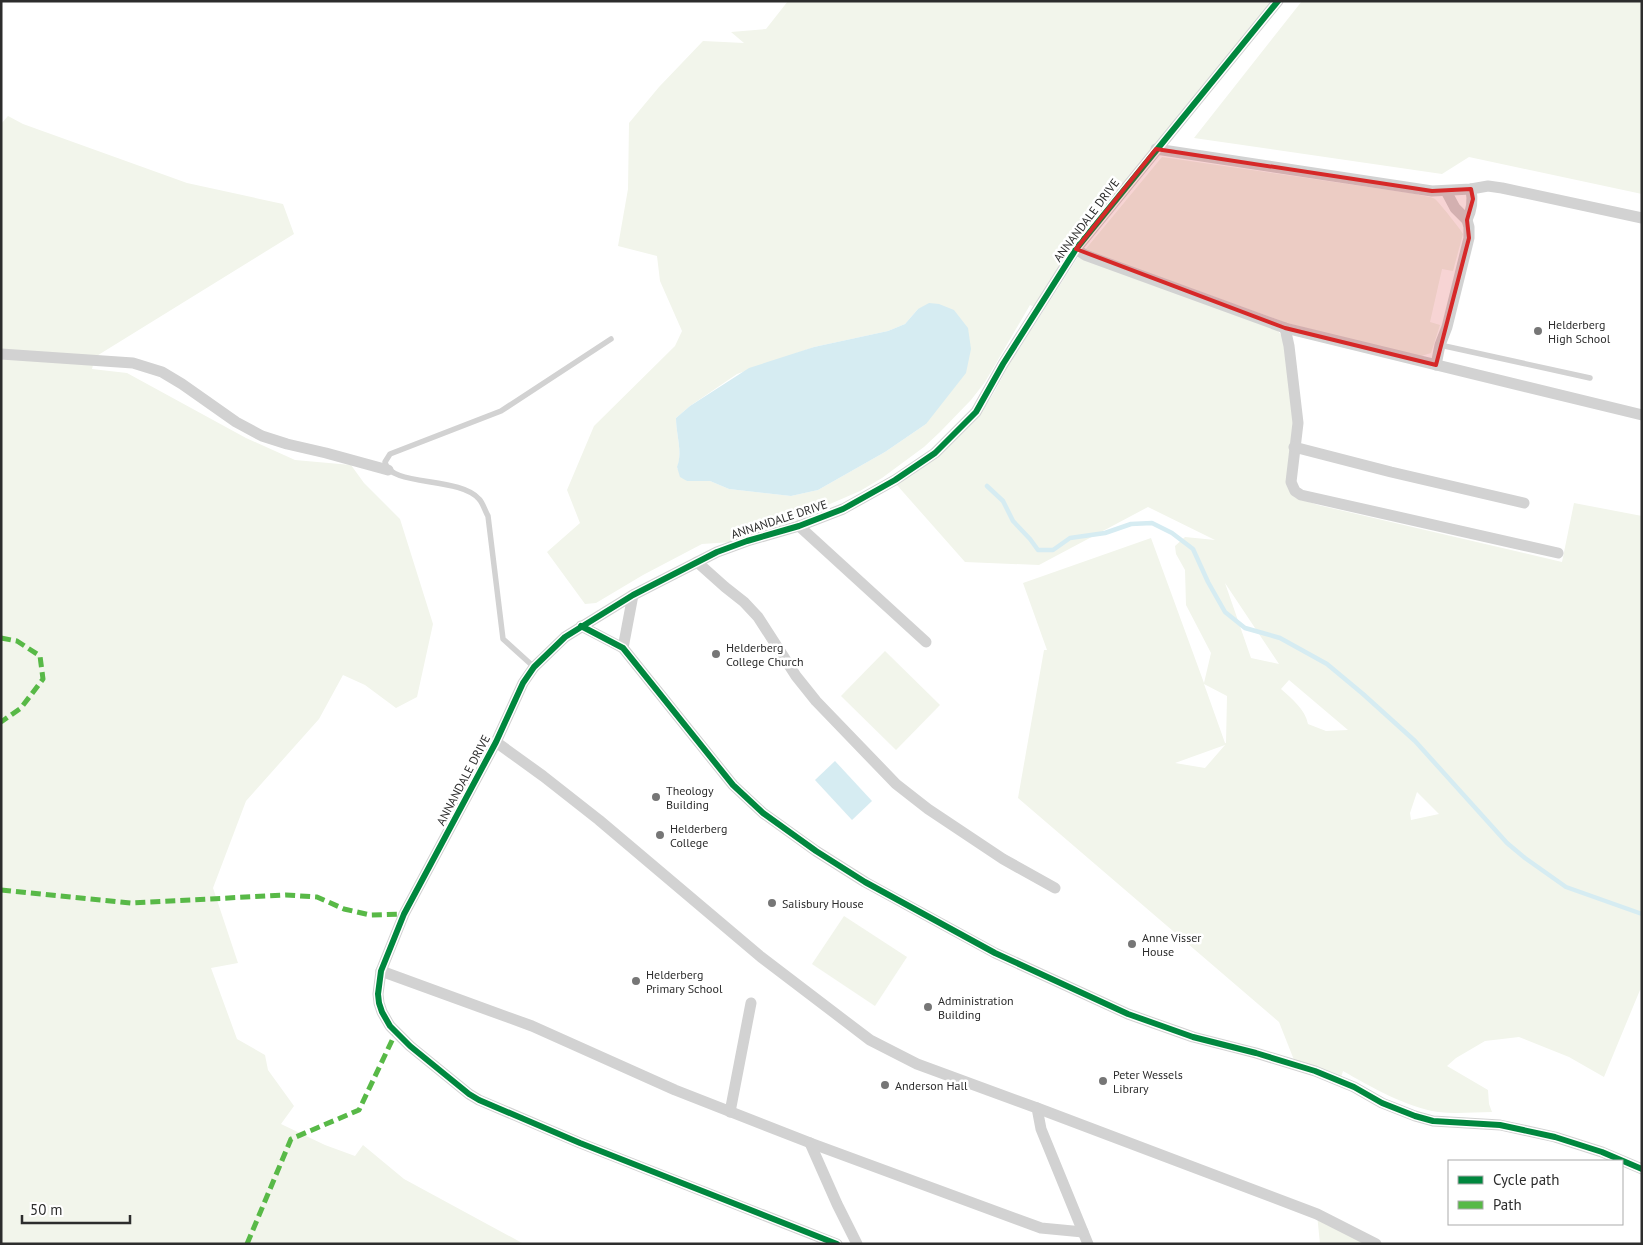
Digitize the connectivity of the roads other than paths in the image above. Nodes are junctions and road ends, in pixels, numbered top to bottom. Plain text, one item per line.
1 (1278, 1) edge
2 (1156, 149) junction
3 (1446, 190) junction
4 (1471, 190) junction
5 (1642, 218) edge
6 (1468, 220) junction
7 (1076, 249) junction
8 (1285, 328) junction
9 (611, 338) dead end
10 (1440, 345) junction
11 (1, 354) edge
12 (1436, 365) junction
13 (1590, 378) dead end
14 (1642, 415) edge
15 (1294, 447) junction
16 (388, 470) junction
17 (1524, 503) dead end
18 (799, 526) junction
19 (1558, 553) dead end
20 (697, 562) junction
21 (633, 595) junction
22 (581, 626) junction
23 (926, 642) dead end
24 (623, 648) junction
25 (534, 667) junction
26 (496, 742) junction
27 (1055, 888) dead end
28 (381, 971) junction
29 (751, 1003) dead end
30 (1038, 1108) junction
31 (730, 1112) junction
32 (810, 1143) junction
33 (1621, 1160) edge
34 (1623, 1161) edge
35 (1642, 1169) edge
36 (1082, 1232) junction
37 (837, 1244) edge
38 (857, 1244) edge
39 (1088, 1244) edge
40 (1376, 1244) edge

1 - 2 street, ANNANDALE DRIVE
2 - 3 street
2 - 7 street, ANNANDALE DRIVE
3 - 4 street
3 - 6 street
4 - 5 street
4 - 6 street
6 - 10 street
7 - 8 street
7 - 18 street, ANNANDALE DRIVE
8 - 12 street
8 - 15 street
9 - 16 lane
10 - 12 street
10 - 13 lane
11 - 16 street
12 - 14 street
15 - 17 street
15 - 19 street
16 - 25 lane
18 - 20 street, ANNANDALE DRIVE
18 - 23 street
20 - 21 street, ANNANDALE DRIVE
20 - 27 street
21 - 22 street, ANNANDALE DRIVE
21 - 24 street
22 - 24 street
22 - 25 street, ANNANDALE DRIVE
24 - 33 street
25 - 26 street, ANNANDALE DRIVE
26 - 28 street, ANNANDALE DRIVE
26 - 30 street
28 - 31 street
28 - 37 street, ANNANDALE DRIVE
29 - 31 street
30 - 36 street
30 - 40 street
31 - 32 street
32 - 36 street
32 - 38 street
34 - 35 street
36 - 39 street

